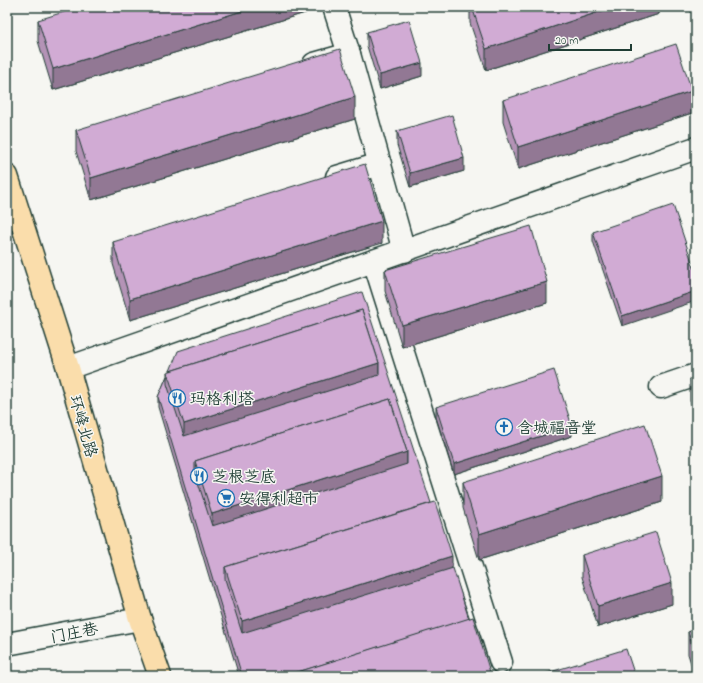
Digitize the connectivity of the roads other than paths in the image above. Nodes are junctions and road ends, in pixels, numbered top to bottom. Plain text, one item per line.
1 (334, 7) edge
2 (349, 54) junction
3 (296, 70) edge
4 (696, 148) edge
5 (380, 164) junction
6 (7, 176) edge
7 (318, 183) edge
8 (404, 251) junction
9 (374, 261) junction
10 (68, 368) junction
11 (696, 375) edge
12 (661, 388) dead end
13 (140, 619) junction
14 (7, 644) edge
15 (501, 662) dead end
16 (160, 676) edge

1 - 2 street
2 - 3 street
2 - 5 street
4 - 8 street
5 - 7 street
5 - 8 street
6 - 10 main road, 环峰北路
8 - 9 street
9 - 10 street
9 - 15 street
10 - 13 main road, 环峰北路
11 - 12 street
13 - 14 street, 门庄巷
13 - 16 main road, 环峰北路

